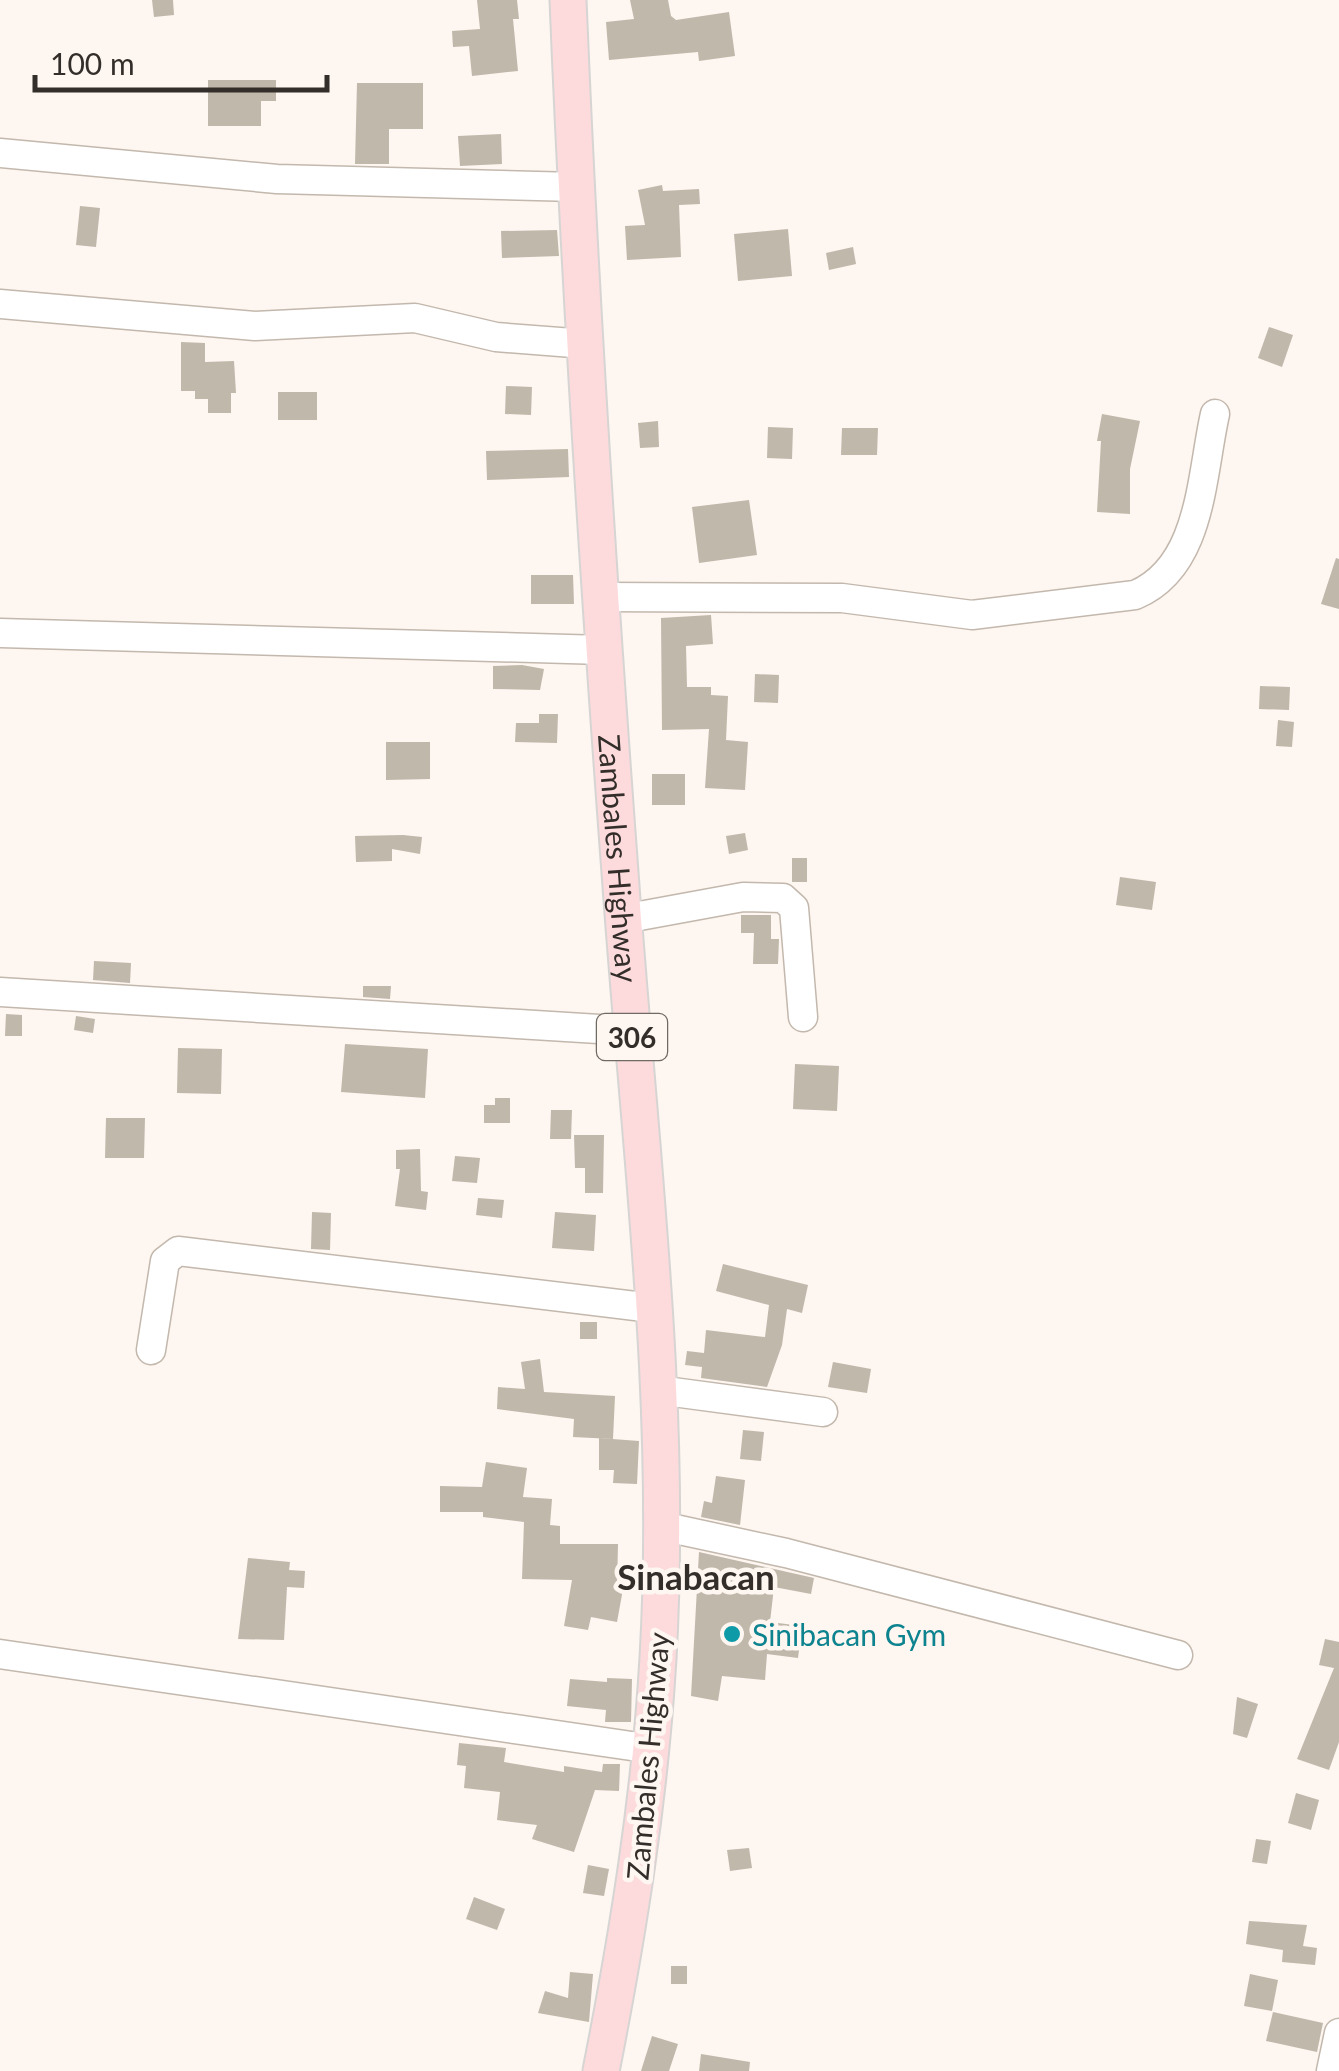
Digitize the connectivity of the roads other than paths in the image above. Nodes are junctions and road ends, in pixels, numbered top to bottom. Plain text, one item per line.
1 (568, 0) edge
2 (0, 152) edge
3 (576, 187) junction
4 (0, 304) edge
5 (586, 344) junction
6 (1214, 414) dead end
7 (600, 597) junction
8 (0, 633) edge
9 (604, 650) junction
10 (623, 920) junction
11 (0, 992) edge
12 (803, 1017) dead end
13 (631, 1031) junction
14 (652, 1308) junction
15 (151, 1350) dead end
16 (658, 1390) junction
17 (824, 1412) dead end
18 (661, 1526) junction
19 (0, 1654) edge
20 (1178, 1655) dead end
21 (652, 1749) junction
22 (1339, 2033) edge
23 (602, 2071) edge
24 (1331, 2071) edge

1 - 3 main road, Zambales Highway / 306
2 - 3 street
3 - 5 main road, Zambales Highway / 306
4 - 5 street
5 - 7 main road, Zambales Highway / 306
6 - 7 street
7 - 9 main road, Zambales Highway / 306
8 - 9 street
9 - 10 main road, Zambales Highway / 306
10 - 12 street
10 - 13 main road, Zambales Highway / 306
11 - 13 street
13 - 14 main road, Zambales Highway / 306
14 - 15 street
14 - 16 main road, Zambales Highway / 306
16 - 17 street
16 - 18 main road, Zambales Highway / 306
18 - 20 street
18 - 21 main road, Zambales Highway / 306
19 - 21 street
21 - 23 main road, Zambales Highway / 306
22 - 24 street

